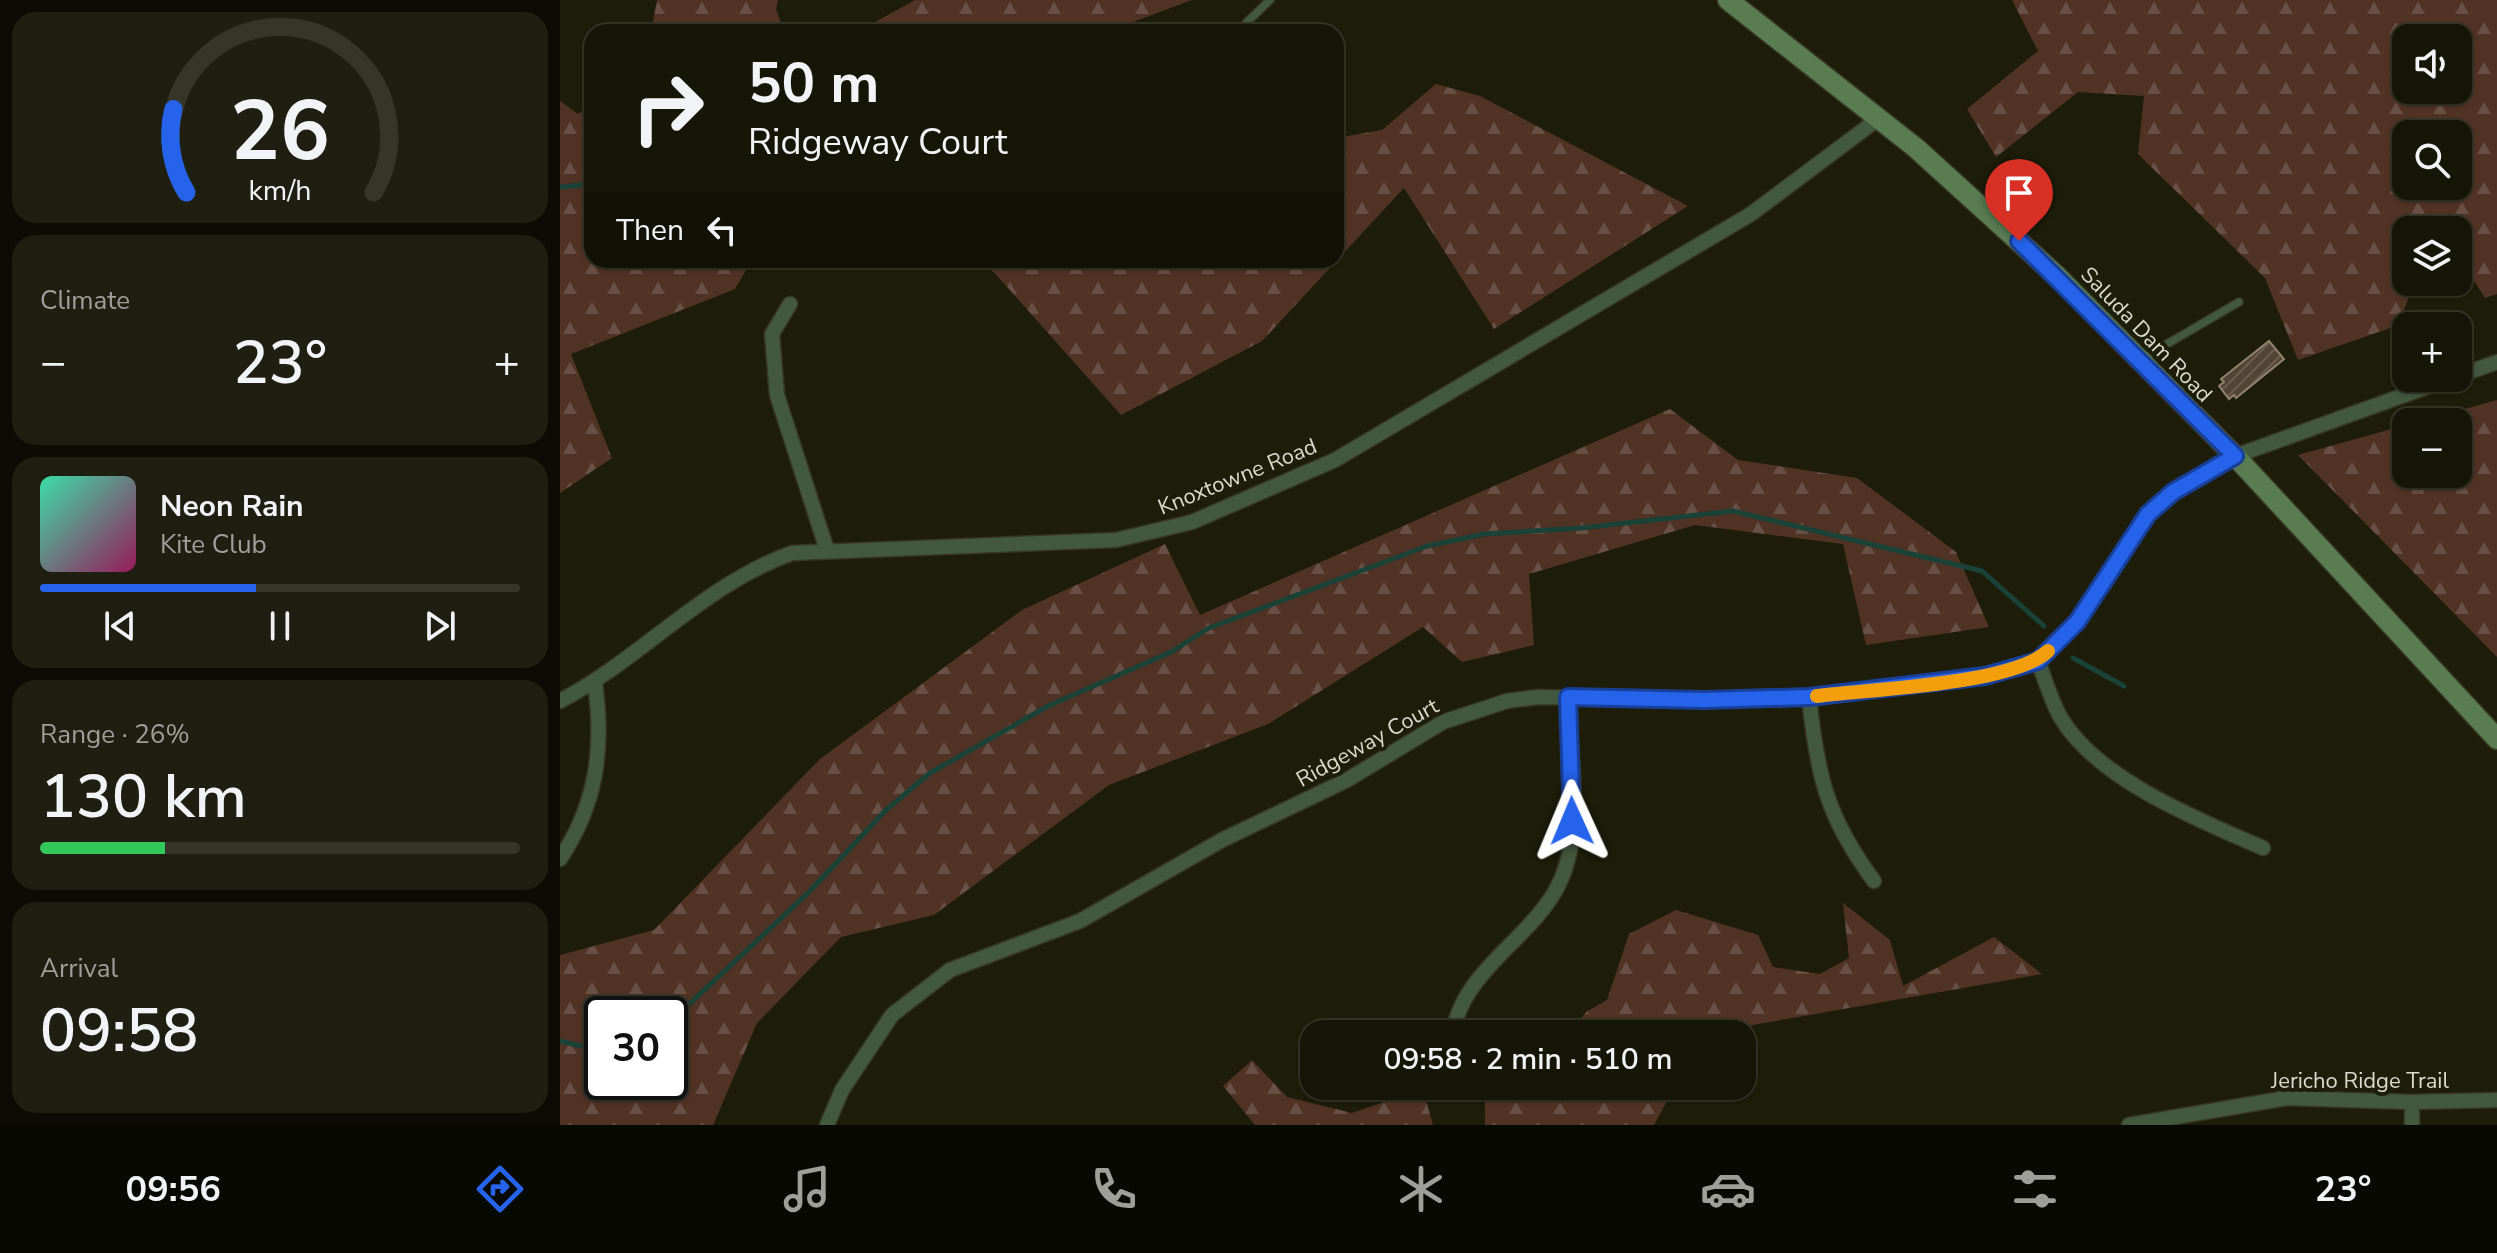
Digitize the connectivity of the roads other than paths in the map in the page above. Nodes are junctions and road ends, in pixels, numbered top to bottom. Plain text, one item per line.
1 (1270, 0) edge
2 (1728, 0) edge
3 (1246, 23) dead end
4 (1878, 119) junction
5 (2239, 302) dead end
6 (790, 304) dead end
7 (2138, 361) junction
8 (2497, 362) edge
9 (2472, 371) edge
10 (2413, 392) edge
11 (2235, 456) junction
12 (827, 550) junction
13 (2038, 661) junction
14 (595, 683) junction
15 (1568, 697) junction
16 (1809, 697) junction
17 (560, 701) edge
18 (2497, 739) edge
19 (2263, 848) dead end
20 (560, 859) edge
21 (1874, 881) dead end
22 (1455, 1020) edge
23 (2497, 1100) edge
24 (2412, 1102) junction
25 (827, 1125) edge
26 (2129, 1125) edge
27 (2412, 1125) edge

1 - 3 lane
2 - 4 street, Saluda Dam Road
4 - 7 street, Saluda Dam Road
4 - 12 street, Knoxtowne Road
5 - 7 lane
6 - 12 street
7 - 11 street, Saluda Dam Road
8 - 9 street
10 - 11 street, Ridgeway Court
11 - 13 street, Ridgeway Court
11 - 18 street, Saluda Dam Road
12 - 14 street, Knoxtowne Road
13 - 16 street, Ridgeway Court
13 - 19 street
14 - 17 street, Knoxtowne Road
14 - 20 street
15 - 16 street, Ridgeway Court
15 - 22 street
15 - 25 street, Ridgeway Court
16 - 21 street
23 - 24 street, Jericho Ridge Trail
24 - 26 street, Jericho Ridge Trail
24 - 27 street

